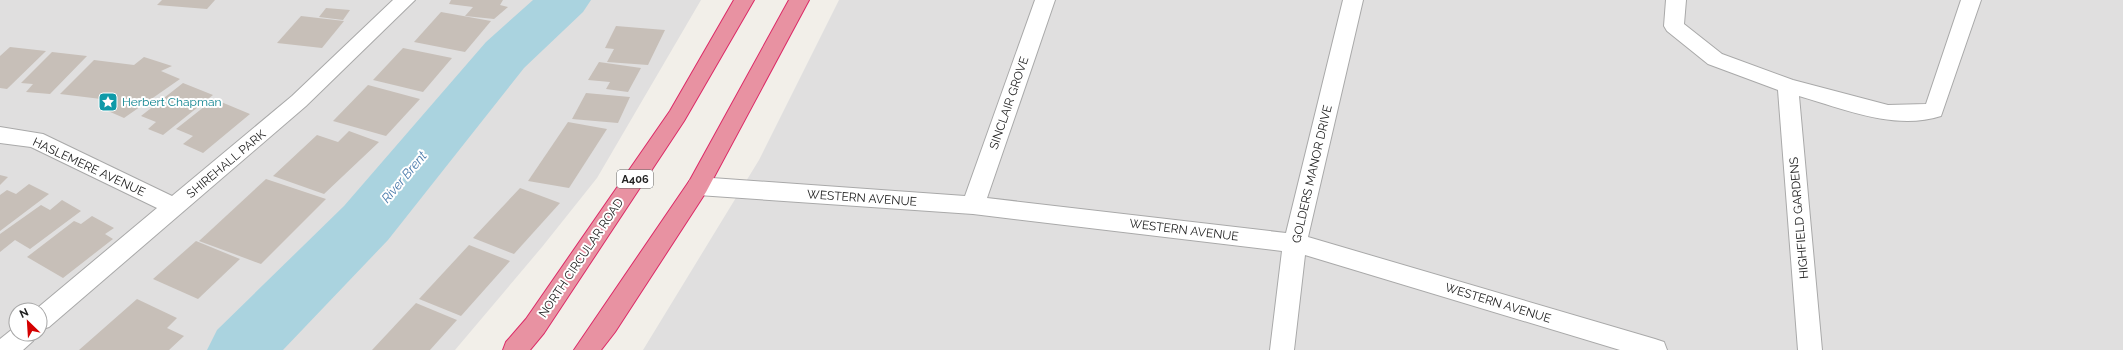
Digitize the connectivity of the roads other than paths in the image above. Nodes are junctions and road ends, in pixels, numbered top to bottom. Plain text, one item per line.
1 (405, 0) edge
2 (744, 0) edge
3 (799, 0) edge
4 (1045, 0) edge
5 (1353, 0) edge
6 (1676, 0) edge
7 (1971, 0) edge
8 (1788, 86) junction
9 (0, 135) edge
10 (698, 186) junction
11 (974, 205) junction
12 (175, 207) junction
13 (1295, 243) junction
14 (48, 313) edge
15 (14, 342) edge
16 (5, 350) edge
17 (515, 350) edge
18 (586, 350) edge
19 (1282, 350) edge
20 (1656, 350) edge
21 (1810, 350) edge

1 - 12 street, SHIREHALL PARK
2 - 17 highway, NORTH CIRCULAR ROAD / A406
3 - 10 highway
4 - 11 street, SINCLAIR GROVE
5 - 13 street, GOLDERS MANOR DRIVE
6 - 8 street
7 - 8 street
8 - 21 street, HIGHFIELD GARDENS
9 - 12 street, HASLEMERE AVENUE
10 - 11 street, WESTERN AVENUE
10 - 18 highway
11 - 13 street, WESTERN AVENUE
12 - 14 street, SHIREHALL PARK
13 - 19 street, GOLDERS MANOR DRIVE
13 - 20 street, WESTERN AVENUE
15 - 16 street

